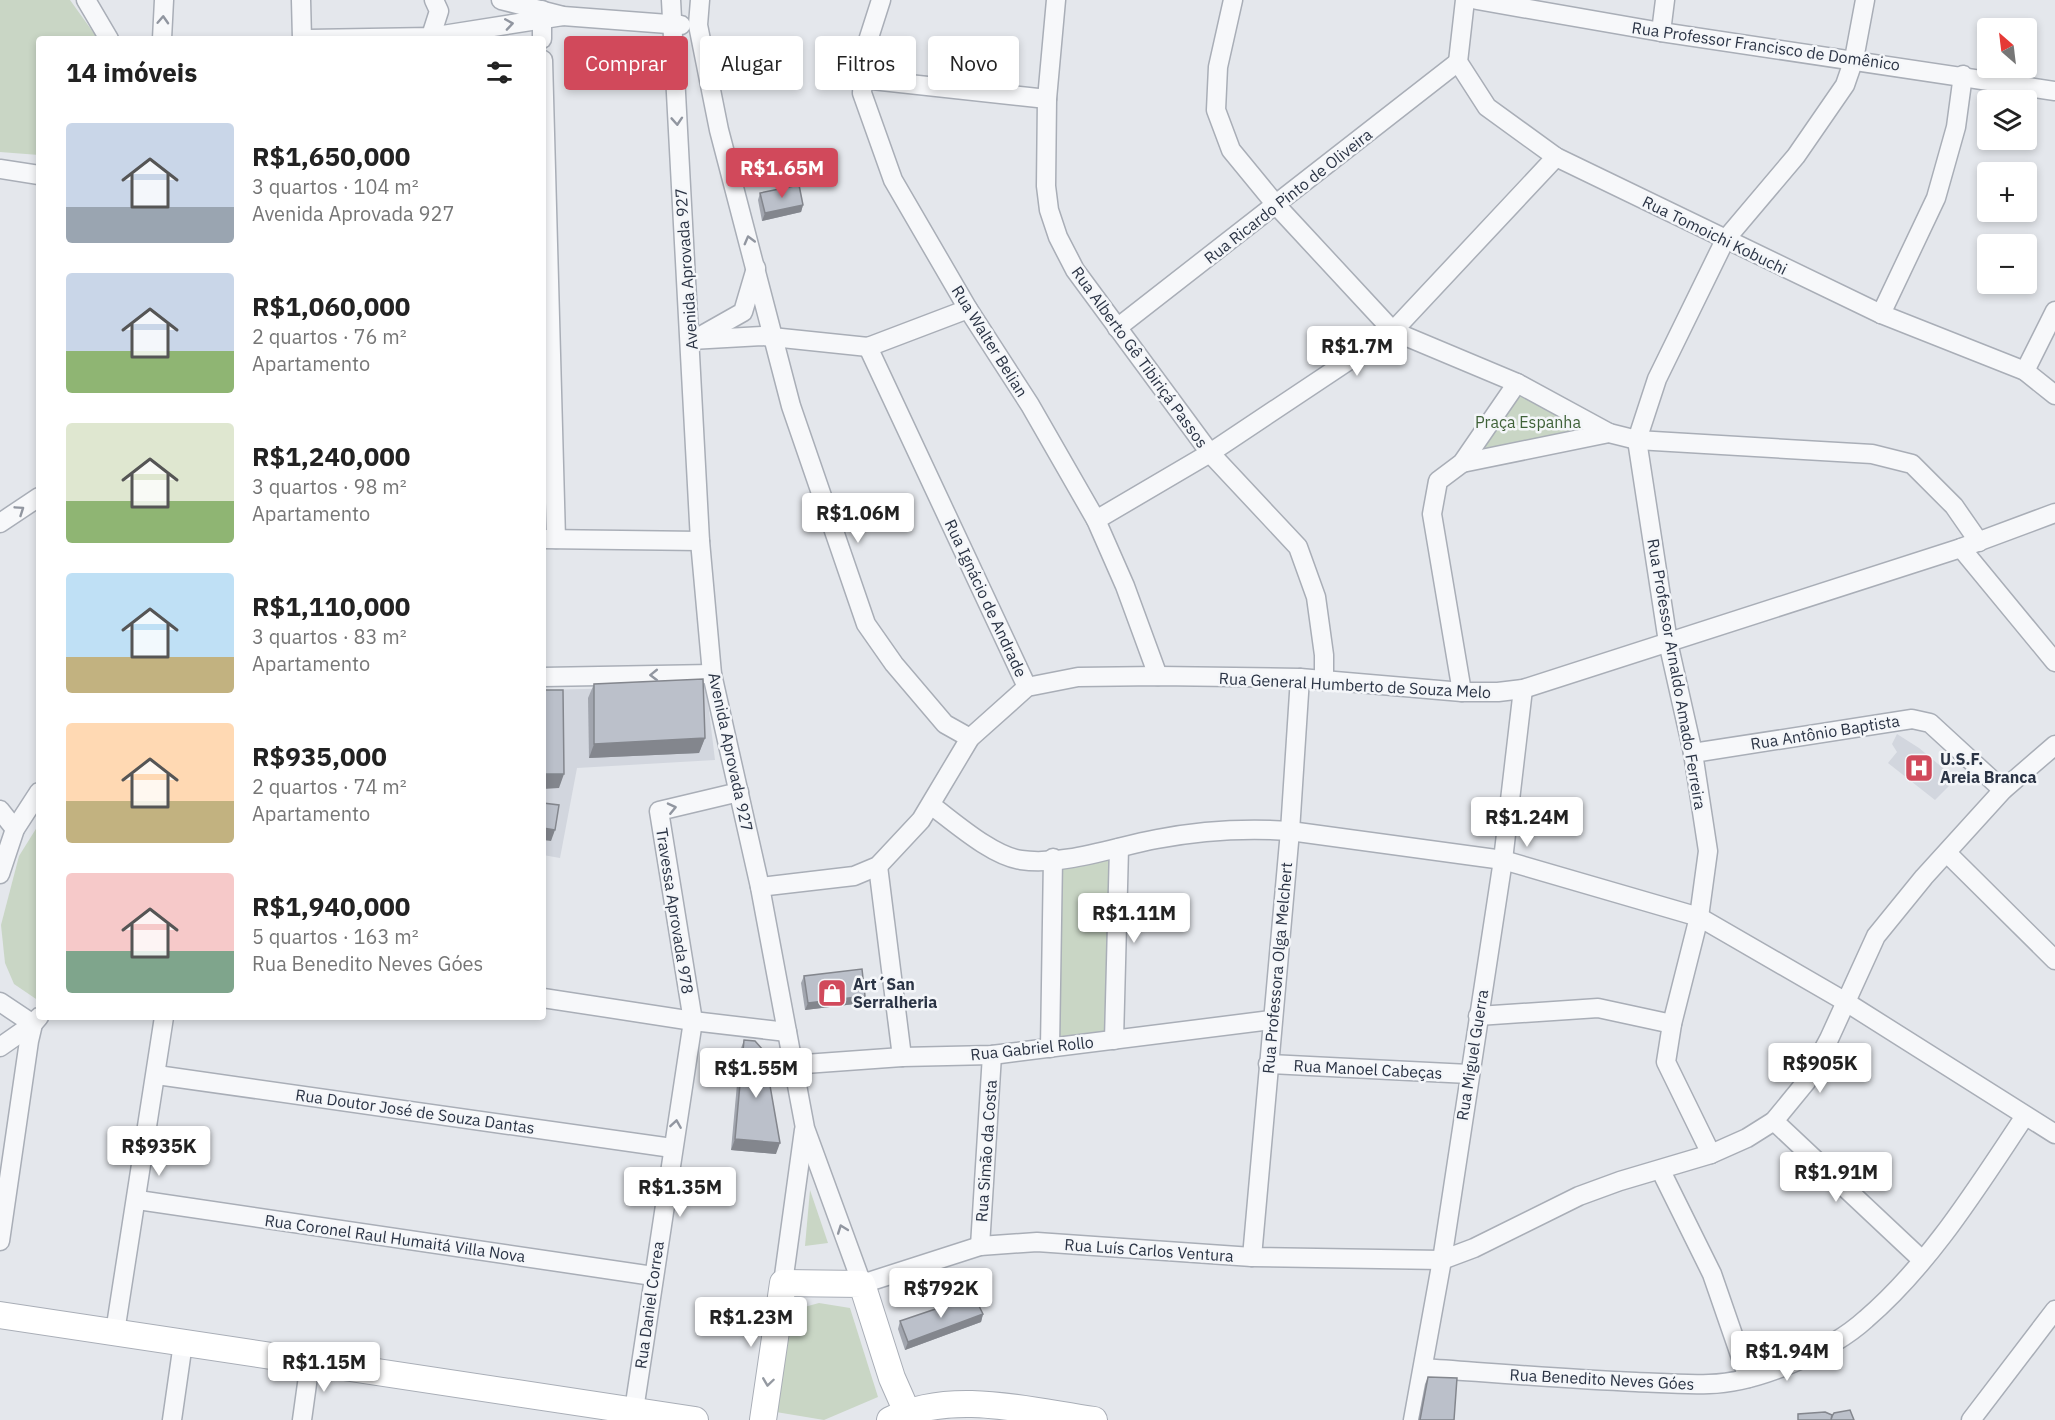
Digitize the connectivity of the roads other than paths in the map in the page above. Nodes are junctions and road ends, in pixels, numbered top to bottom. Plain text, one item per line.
1 (86, 0) edge
2 (164, 0) edge
3 (301, 0) edge
4 (434, 0) edge
5 (501, 0) edge
6 (671, 0) edge
7 (700, 0) edge
8 (881, 0) edge
9 (1056, 0) edge
10 (1233, 0) edge
11 (1465, 0) edge
12 (1477, 0) edge
13 (1665, 0) edge
14 (1866, 0) edge
15 (542, 15) junction
16 (671, 25) junction
17 (698, 25) junction
18 (1661, 32) junction
19 (108, 36) edge
20 (162, 36) edge
21 (302, 36) edge
22 (431, 36) edge
23 (440, 36) edge
24 (542, 36) edge
25 (869, 36) edge
26 (1854, 59) junction
27 (1458, 62) junction
28 (1963, 75) junction
29 (916, 85) edge
30 (862, 90) edge
31 (2055, 91) edge
32 (1047, 99) junction
33 (1556, 157) junction
34 (0, 170) edge
35 (36, 175) edge
36 (1277, 206) junction
37 (1725, 240) junction
38 (546, 265) edge
39 (756, 267) junction
40 (968, 309) junction
41 (2055, 311) edge
42 (1881, 314) junction
43 (1117, 328) junction
44 (1393, 331) junction
45 (773, 338) junction
46 (692, 340) junction
47 (868, 347) junction
48 (2025, 371) junction
49 (1517, 383) junction
50 (2055, 395) edge
51 (1609, 433) junction
52 (1637, 440) junction
53 (1210, 453) junction
54 (1462, 464) junction
55 (36, 499) edge
56 (2055, 513) edge
57 (1096, 520) junction
58 (0, 524) edge
59 (550, 539) edge
60 (700, 541) junction
61 (1980, 542) junction
62 (1961, 548) junction
63 (1668, 642) junction
64 (2055, 662) edge
65 (712, 674) junction
66 (1158, 676) junction
67 (546, 677) edge
68 (1300, 678) junction
69 (1324, 681) junction
70 (1027, 687) junction
71 (1523, 689) junction
72 (1462, 692) junction
73 (970, 738) junction
74 (2055, 745) edge
75 (1693, 753) junction
76 (2003, 790) junction
77 (739, 792) junction
78 (36, 797) edge
79 (932, 805) junction
80 (0, 810) edge
81 (15, 829) junction
82 (1290, 831) junction
83 (1119, 848) junction
84 (1947, 853) junction
85 (1053, 858) junction
86 (1503, 860) junction
87 (878, 866) junction
88 (0, 874) edge
89 (760, 887) junction
90 (1699, 917) junction
91 (2055, 960) edge
92 (546, 998) edge
93 (1846, 1002) junction
94 (0, 1003) edge
95 (1478, 1016) junction
96 (36, 1020) edge
97 (164, 1020) edge
98 (1271, 1020) junction
99 (693, 1021) junction
100 (1672, 1024) junction
101 (786, 1032) junction
102 (1114, 1040) junction
103 (0, 1047) edge
104 (1050, 1047) junction
105 (992, 1055) junction
106 (902, 1057) junction
107 (1268, 1064) junction
108 (791, 1065) junction
109 (157, 1074) junction
110 (1468, 1074) junction
111 (2025, 1116) junction
112 (1774, 1121) junction
113 (804, 1128) junction
114 (2055, 1134) edge
115 (672, 1148) junction
116 (1711, 1154) junction
117 (1661, 1171) junction
118 (138, 1200) junction
119 (2, 1218) edge
120 (0, 1241) edge
121 (980, 1246) junction
122 (1252, 1257) junction
123 (1442, 1260) junction
124 (1922, 1260) junction
125 (653, 1276) junction
126 (783, 1283) junction
127 (862, 1284) junction
128 (2055, 1310) edge
129 (0, 1315) edge
130 (116, 1332) junction
131 (2049, 1333) edge
132 (183, 1343) junction
133 (310, 1362) junction
134 (1424, 1368) junction
135 (1748, 1378) junction
136 (634, 1410) junction
137 (902, 1417) edge
138 (172, 1420) edge
139 (302, 1420) edge
140 (695, 1420) edge
141 (763, 1420) edge
142 (1094, 1420) edge
143 (1413, 1420) edge
144 (1971, 1420) edge

1 - 19 street
20 -> 2 street
3 - 21 street
4 - 22 street
5 - 15 street
6 - 16 street, Avenida Aprovada 927
7 - 17 street
8 - 25 street, Rua Walter Belian
9 - 32 street, Rua Alberto Gê Tibiriçá Passos
10 - 36 street
11 - 27 street
12 - 18 street, Rua Professor Francisco de Domênico
13 - 18 street
14 - 26 street, Rua Professor Arnaldo Amado Ferreira
15 - 16 street
23 -> 15 street
15 - 24 street
16 - 17 street
16 -> 46 street, Avenida Aprovada 927
39 -> 17 street
18 - 26 street, Rua Professor Francisco de Domênico
26 - 28 street, Rua Professor Francisco de Domênico
26 - 37 street, Rua Professor Arnaldo Amado Ferreira
27 - 33 street, Rua Tomoichi Kobuchi
27 - 36 street, Rua Ricardo Pinto de Oliveira
28 - 31 street, Rua Professor Francisco de Domênico
28 - 42 street
29 - 32 street
30 - 40 street, Rua Walter Belian
32 - 43 street, Rua Alberto Gê Tibiriçá Passos
33 - 37 street, Rua Tomoichi Kobuchi
33 - 44 street
34 - 35 street
36 - 43 street, Rua Ricardo Pinto de Oliveira
36 - 44 street
37 - 42 street, Rua Tomoichi Kobuchi
37 - 52 street, Rua Professor Arnaldo Amado Ferreira
38 - 59 street
39 - 45 street
39 - 46 street
40 - 47 street
40 - 57 street, Rua Walter Belian
41 - 48 street
42 - 48 street, Rua Tomoichi Kobuchi
43 - 53 street, Rua Alberto Gê Tibiriçá Passos
44 - 49 street
44 - 53 street
45 - 46 street
45 - 47 street
45 - 73 street
46 - 60 street, Avenida Aprovada 927
47 - 70 street, Rua Ignácio de Andrade
48 - 50 street, Rua Tomoichi Kobuchi
49 - 51 street
49 - 54 street
51 - 52 street
51 - 54 street
52 - 61 street
52 - 63 street, Rua Professor Arnaldo Amado Ferreira
53 - 57 street
53 - 69 street, Rua Alberto Gê Tibiriçá Passos
54 - 72 street
58 -> 55 street
56 - 61 street, Rua General Humberto de Souza Melo
57 - 66 street, Rua Walter Belian
59 - 60 street
60 - 65 street, Avenida Aprovada 927
61 - 62 street, Rua General Humberto de Souza Melo
62 - 63 street, Rua General Humberto de Souza Melo
62 - 64 street
63 - 71 street, Rua General Humberto de Souza Melo
63 - 75 street, Rua Professor Arnaldo Amado Ferreira
65 -> 67 street
65 - 77 street, Avenida Aprovada 927
66 - 68 street, Rua General Humberto de Souza Melo
66 - 70 street, Rua General Humberto de Souza Melo
68 - 69 street, Rua General Humberto de Souza Melo
68 - 82 street, Rua Professora Olga Melchert
69 - 72 street, Rua General Humberto de Souza Melo
70 - 73 street
71 - 72 street, Rua General Humberto de Souza Melo
71 - 86 street, Rua Miguel Guerra
73 - 79 street
74 - 76 street
75 - 76 street, Rua Antônio Baptista
75 - 90 street, Rua Professor Arnaldo Amado Ferreira
76 - 84 street
77 - 89 street, Avenida Aprovada 927
99 -> 77 street, Travessa Aprovada 978
78 - 81 street
79 - 85 street
79 - 87 street
80 - 81 street
81 - 88 street
82 - 83 street
82 - 86 street
82 - 98 street, Rua Professora Olga Melchert
83 - 85 street
83 - 102 street
84 - 91 street
84 - 93 street
85 - 104 street
86 - 90 street
86 - 95 street, Rua Miguel Guerra
87 - 89 street
87 - 106 street
89 - 101 street, Avenida Aprovada 927
90 - 93 street
90 - 100 street, Rua Professor Arnaldo Amado Ferreira
92 - 99 street
93 - 111 street
93 - 112 street
94 - 96 street
95 - 100 street
95 - 110 street, Rua Miguel Guerra
96 - 103 street
96 - 119 street
97 - 109 street
98 - 102 street, Rua Gabriel Rollo
98 - 107 street, Rua Professora Olga Melchert
99 - 101 street
115 -> 99 street, Rua Daniel Correa
100 - 116 street, Rua Professor Arnaldo Amado Ferreira
101 - 108 street, Avenida Aprovada 927
102 - 104 street, Rua Gabriel Rollo
104 - 105 street, Rua Gabriel Rollo
105 - 106 street, Rua Gabriel Rollo
105 - 121 street, Rua Simão da Costa
106 - 108 street, Rua Gabriel Rollo
107 - 110 street, Rua Manoel Cabeças
107 - 122 street, Rua Professora Olga Melchert
108 - 113 street, Avenida Aprovada 927
109 - 115 street, Rua Doutor José de Souza Dantas
109 - 118 street
110 - 123 street, Rua Miguel Guerra
111 - 114 street
111 - 124 street, Rua Benedito Neves Góes
112 - 116 street
112 - 124 street
113 - 126 street
127 -> 113 street, Avenida Aprovada 927
115 - 125 street, Rua Daniel Correa
116 - 117 street
117 - 123 street
117 - 135 street
118 - 125 street, Rua Coronel Raul Humaitá Villa Nova
118 - 130 street
119 - 120 street
121 - 122 street, Rua Luís Carlos Ventura
121 - 127 street, Rua Luís Carlos Ventura
122 - 123 street, Rua Luís Carlos Ventura
123 - 134 street, Rua Miguel Guerra
124 - 135 street, Rua Benedito Neves Góes
125 - 136 street, Rua Daniel Correa
126 - 127 street
126 -> 141 street
127 - 137 street, Avenida Aprovada 927
128 - 131 street
129 - 130 street
130 - 132 street
131 - 144 street
132 - 133 street
132 - 138 street
133 - 136 street
133 - 139 street
134 - 135 street, Rua Benedito Neves Góes
134 - 143 street, Rua Miguel Guerra
136 - 140 street
137 - 142 street

